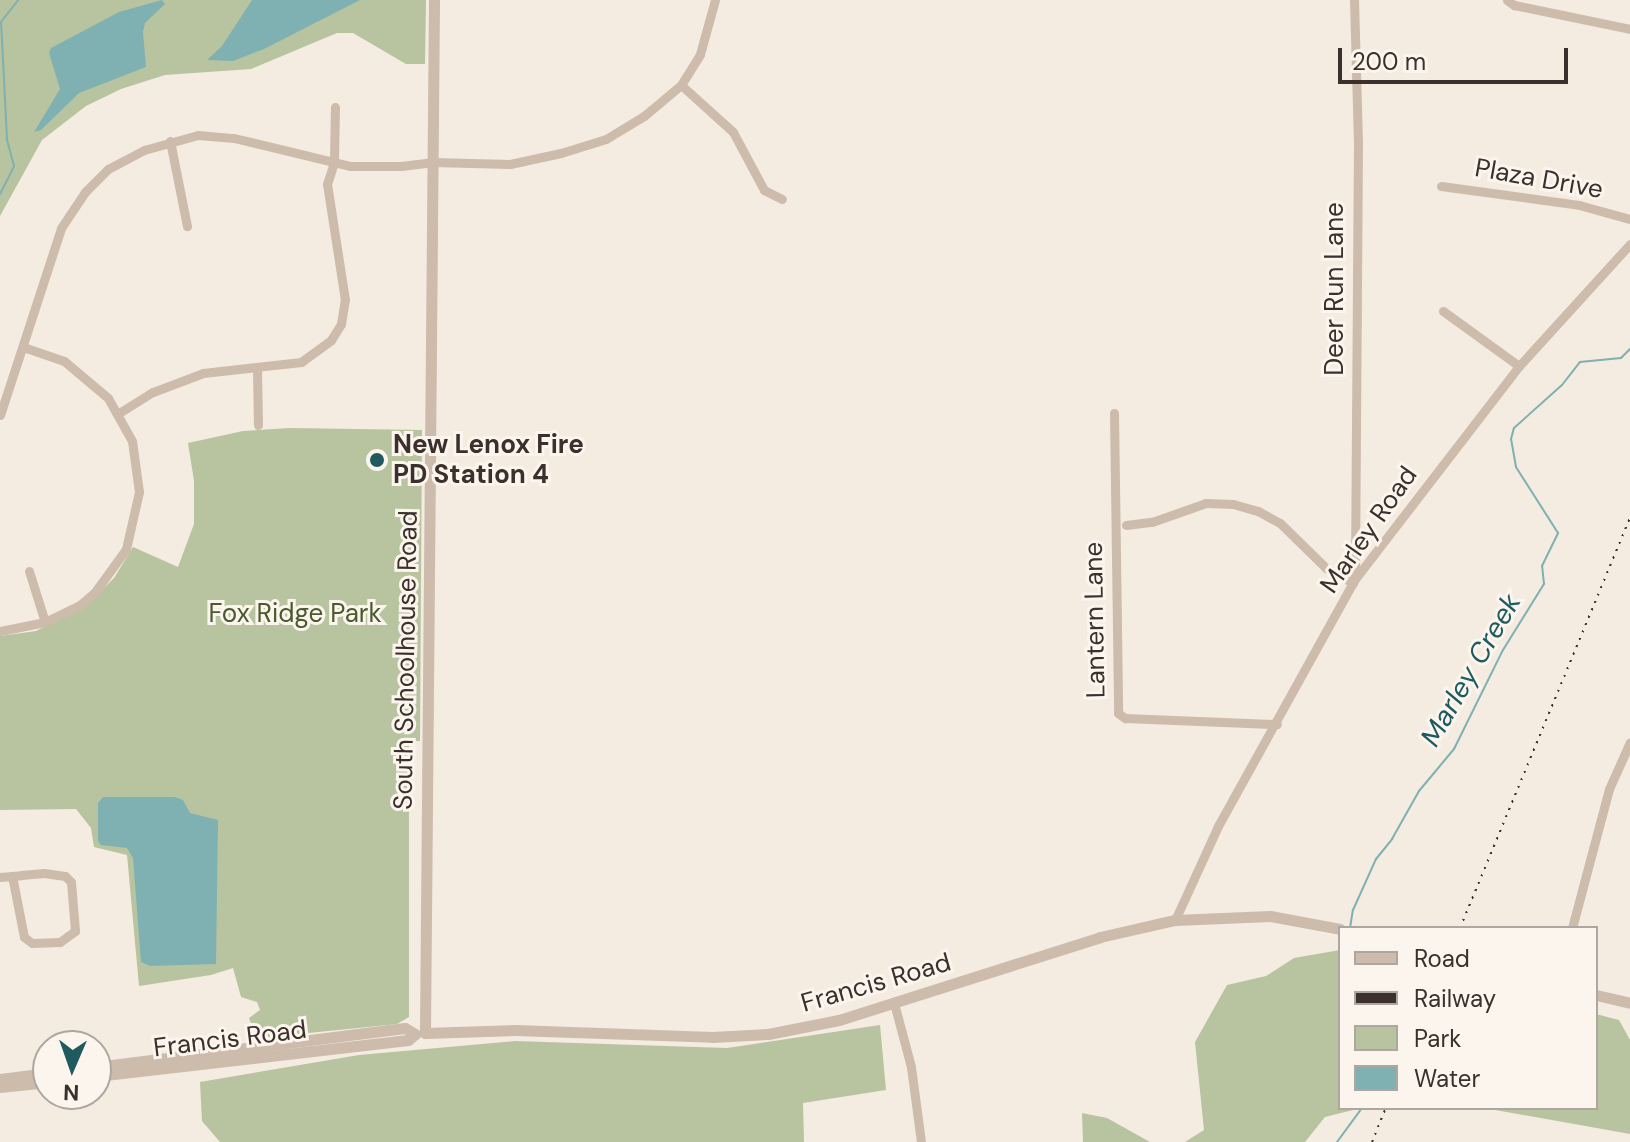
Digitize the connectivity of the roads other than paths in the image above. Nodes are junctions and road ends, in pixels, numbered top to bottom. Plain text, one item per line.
1 (434, 0) edge
2 (715, 0) edge
3 (1354, 0) edge
4 (1507, 0) edge
5 (1630, 29) edge
6 (681, 85) junction
7 (335, 107) dead end
8 (170, 141) junction
9 (334, 162) junction
10 (432, 162) junction
11 (1441, 186) dead end
12 (782, 199) dead end
13 (1630, 219) edge
14 (187, 226) dead end
15 (1630, 244) edge
16 (1443, 311) dead end
17 (23, 347) junction
18 (1519, 366) junction
19 (257, 369) junction
20 (119, 413) junction
21 (1114, 413) dead end
22 (0, 415) edge
23 (258, 425) dead end
24 (1126, 525) dead end
25 (29, 571) dead end
26 (1354, 581) junction
27 (45, 622) junction
28 (0, 631) edge
29 (1277, 724) junction
30 (1630, 742) edge
31 (12, 876) junction
32 (0, 877) edge
33 (1175, 920) junction
34 (1573, 926) edge
35 (1334, 927) edge
36 (1598, 995) edge
37 (894, 1003) junction
38 (1630, 1003) edge
39 (420, 1034) junction
40 (112, 1065) edge
41 (112, 1074) edge
42 (32, 1075) edge
43 (0, 1079) edge
44 (32, 1084) edge
45 (0, 1087) edge
46 (921, 1142) edge

1 - 10 street, South Schoolhouse Road
2 - 6 street
3 - 26 street, Deer Run Lane
4 - 5 street
6 - 10 street
6 - 12 street
7 - 9 street
8 - 9 street
8 - 14 street
8 - 17 street
9 - 10 street
9 - 19 street
10 - 39 street, South Schoolhouse Road
11 - 13 street, Plaza Drive
15 - 18 street, Marley Road
16 - 18 street
17 - 20 street
17 - 22 street
18 - 26 street, Marley Road
19 - 20 street
19 - 23 street
20 - 27 street
21 - 29 street, Lantern Lane
24 - 26 street
25 - 27 street
26 - 29 street, Marley Road
27 - 28 street
29 - 33 street, Marley Road
30 - 34 street
31 - 31 street
31 - 32 street
33 - 35 street, Francis Road
33 - 37 street, Francis Road
36 - 38 street
37 - 39 street, Francis Road
37 - 46 street
39 - 40 street, Francis Road
39 - 41 street, Francis Road
42 - 43 street
44 - 45 street

